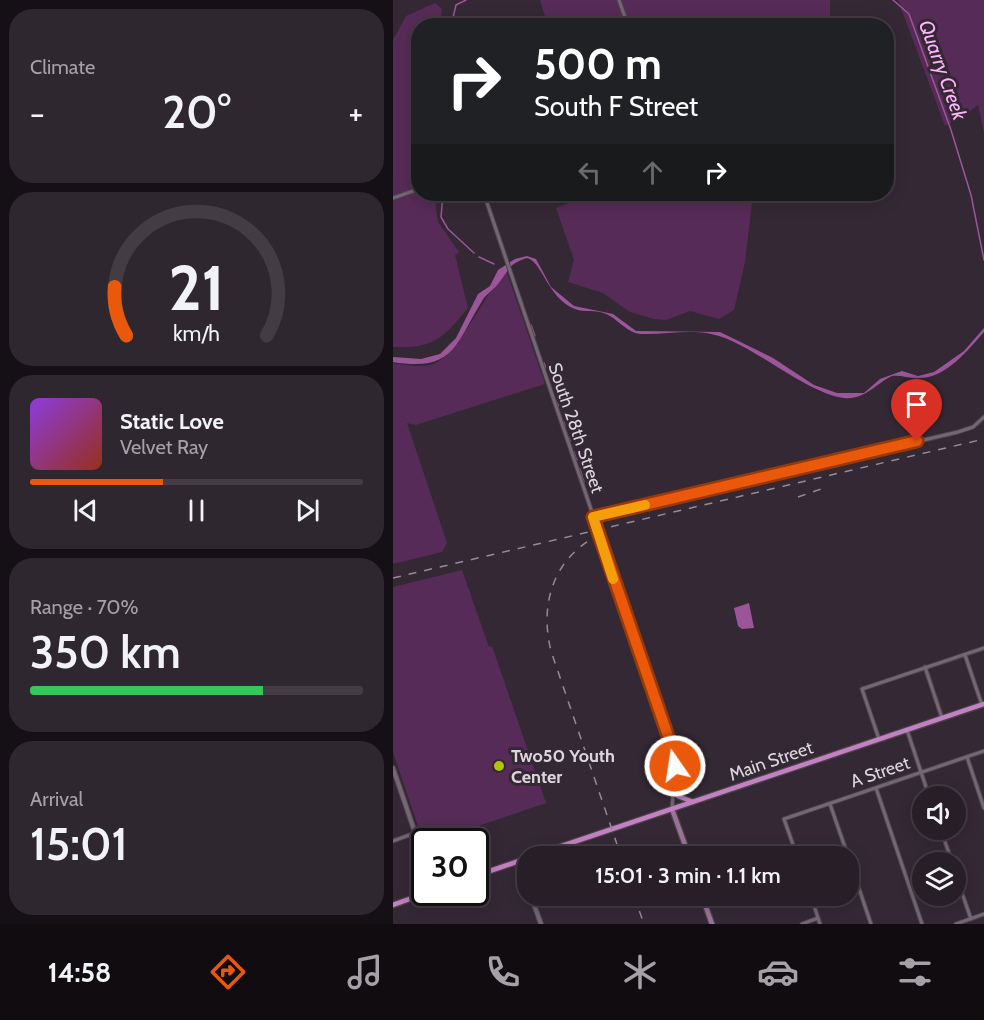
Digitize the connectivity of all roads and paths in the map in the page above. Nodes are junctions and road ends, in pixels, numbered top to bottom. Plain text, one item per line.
1 (619, 0) edge
2 (625, 18) edge
3 (411, 192) edge
4 (393, 198) edge
5 (486, 201) edge
6 (984, 417) edge
7 (593, 517) junction
8 (984, 648) edge
9 (965, 655) junction
10 (925, 667) junction
11 (983, 705) edge
12 (942, 718) junction
13 (907, 730) junction
14 (879, 740) junction
15 (984, 751) edge
16 (967, 757) junction
17 (393, 768) edge
18 (921, 772) junction
19 (394, 775) edge
20 (926, 786) edge
21 (876, 788) junction
22 (674, 789) junction
23 (693, 802) junction
24 (830, 804) junction
25 (984, 808) edge
26 (672, 809) junction
27 (413, 828) edge
28 (411, 834) edge
29 (393, 841) edge
30 (563, 846) edge
31 (685, 846) edge
32 (793, 846) edge
33 (845, 846) edge
34 (517, 862) edge
35 (489, 871) edge
36 (859, 888) edge
37 (411, 898) edge
38 (393, 905) edge
39 (966, 905) edge
40 (535, 906) edge
41 (706, 906) edge
42 (814, 906) edge
43 (984, 914) edge
44 (818, 918) junction
45 (971, 919) junction
46 (541, 924) edge
47 (712, 924) edge
48 (802, 924) edge
49 (820, 924) edge
50 (871, 924) edge
51 (922, 924) edge
52 (956, 924) edge

1 - 2 street
3 - 4 street
5 - 7 street, South 28th Street
6 - 7 street
7 - 22 street, South 28th Street
8 - 9 street
9 - 10 street
9 - 11 street
10 - 12 street
10 - 14 street
11 - 12 main road, Main Street
12 - 13 main road, Main Street
13 - 14 main road, Main Street
13 - 18 street
14 - 23 main road, Main Street
15 - 16 street, A Street
16 - 18 street, A Street
16 - 25 street
17 - 19 street
18 - 20 street
18 - 21 street, A Street
19 - 27 street
21 - 24 street, A Street
21 - 51 street
22 - 23 main road
22 - 26 street, South 28th Street
23 - 26 main road, Main Street
24 - 32 street, A Street
24 - 33 street
26 - 30 main road, Main Street
26 - 31 main road
28 - 29 street
34 - 35 main road
36 - 50 street
37 - 38 main road
39 - 45 street
40 - 46 street
41 - 47 main road
42 - 44 street
43 - 45 street
44 - 48 street
44 - 49 street
45 - 52 street

